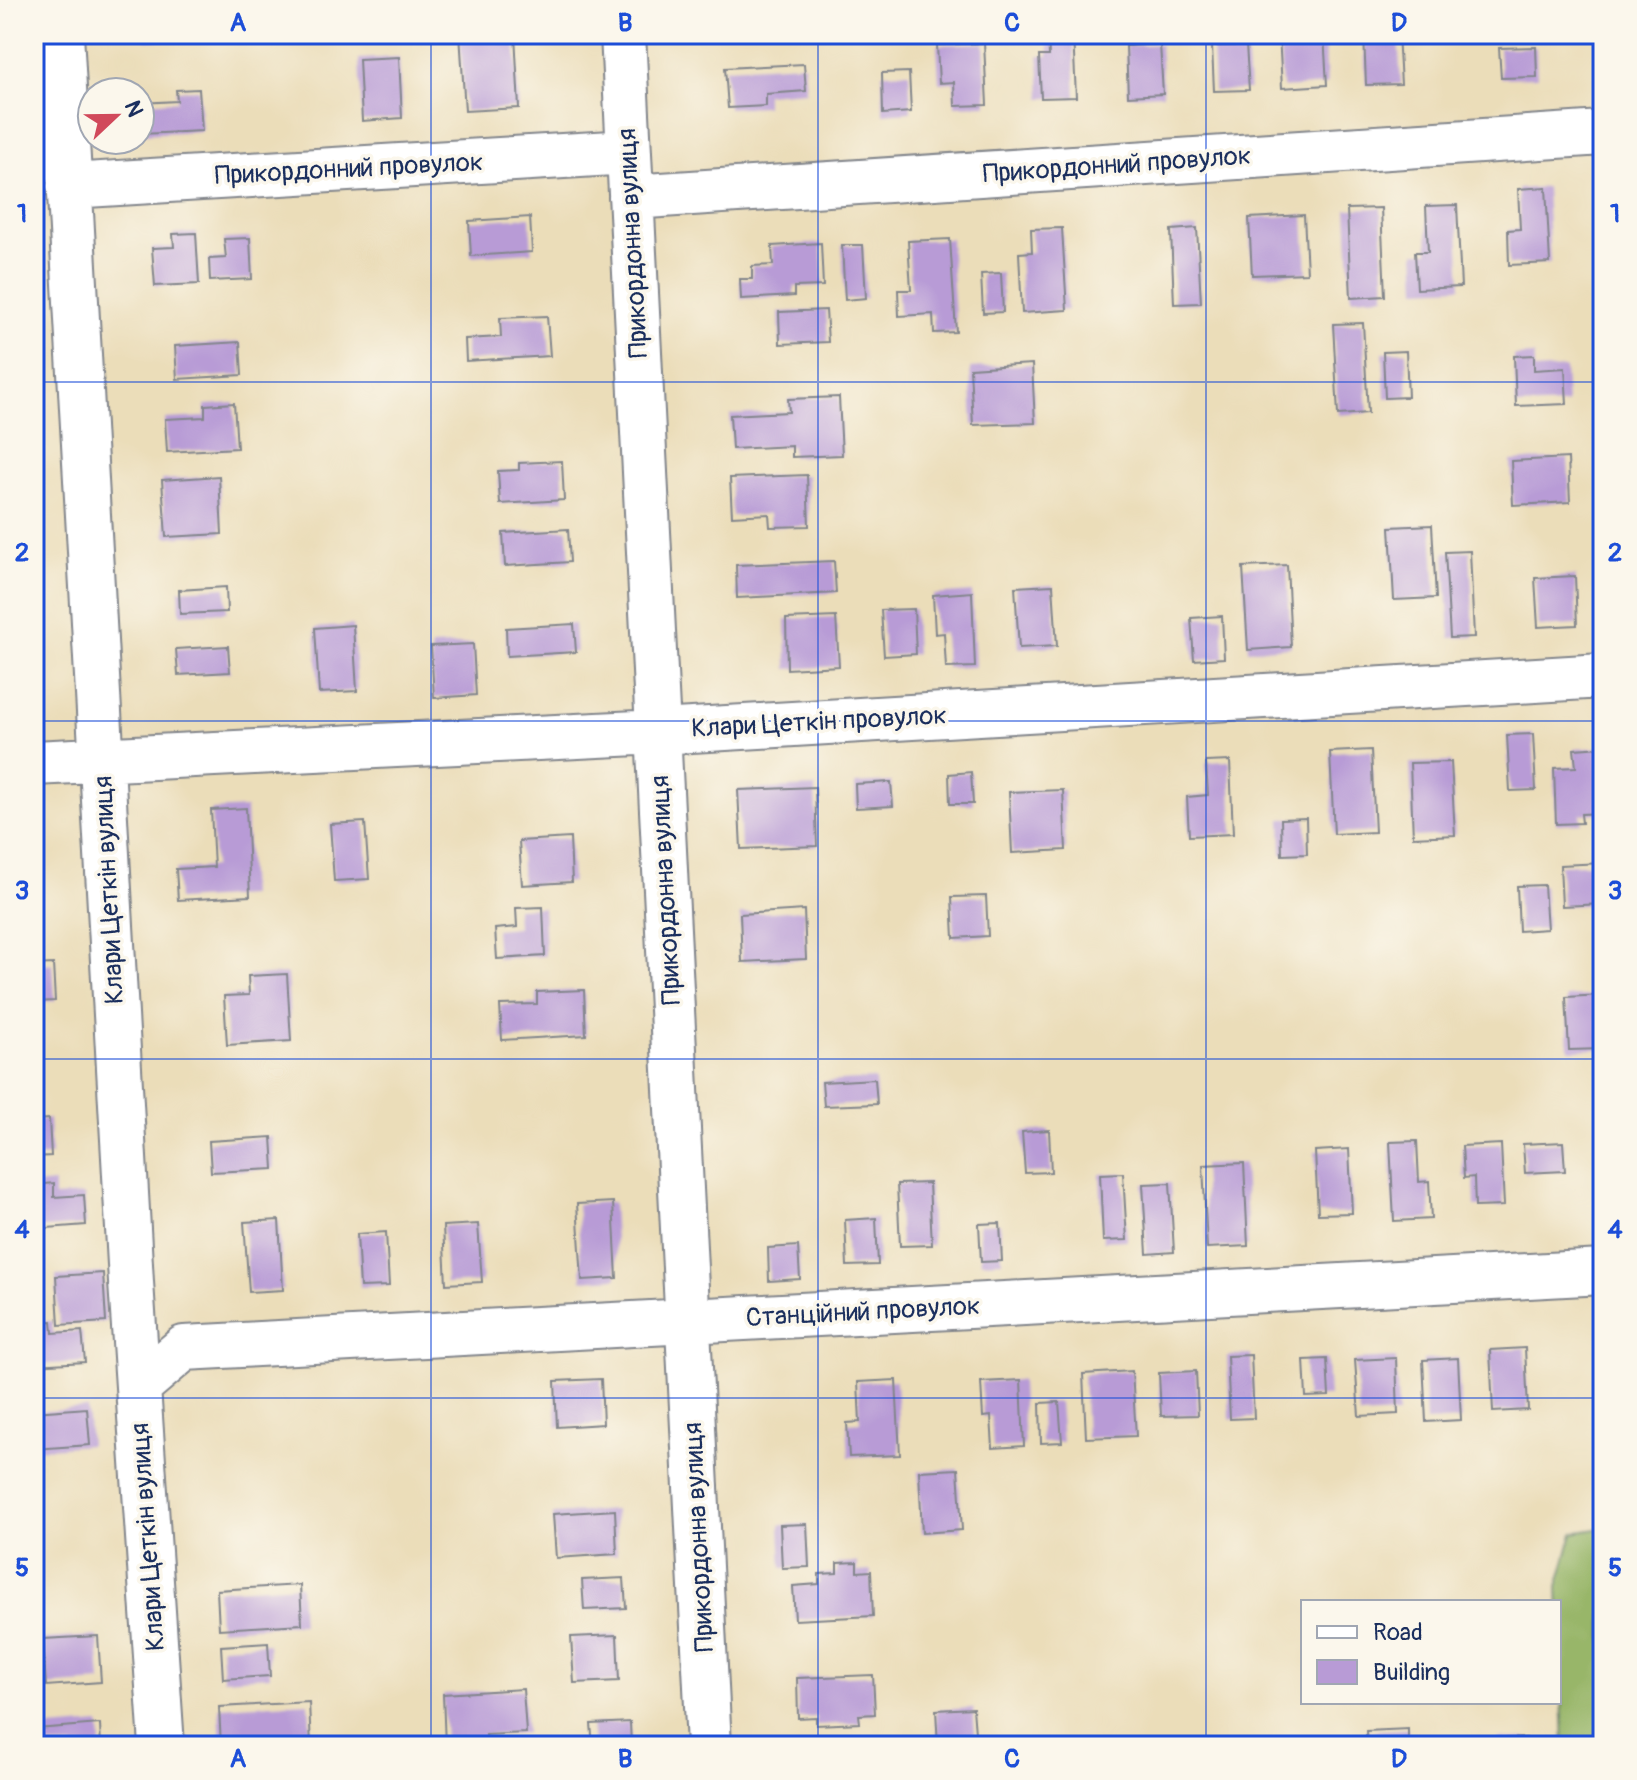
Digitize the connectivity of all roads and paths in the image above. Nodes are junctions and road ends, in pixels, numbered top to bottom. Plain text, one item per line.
1 (61, 34) edge
2 (623, 34) edge
3 (1603, 133) edge
4 (629, 152) junction
5 (69, 186) junction
6 (631, 197) junction
7 (1603, 676) edge
8 (658, 732) junction
9 (102, 760) junction
10 (34, 763) edge
11 (1603, 1272) edge
12 (688, 1321) junction
13 (138, 1387) junction
14 (162, 1746) edge
15 (709, 1746) edge

1 - 5 street, Клари Цеткін вулиця
2 - 4 street, Прикордонна вулиця
3 - 6 street, Прикордонний провулок
4 - 5 street, Прикордонний провулок
4 - 6 street, Прикордонна вулиця
5 - 9 street, Клари Цеткін вулиця
6 - 8 street, Прикордонна вулиця
7 - 8 street, Клари Цеткін провулок
8 - 9 street, Клари Цеткін провулок
8 - 12 street, Прикордонна вулиця
9 - 10 street, Клари Цеткін провулок
9 - 13 street, Клари Цеткін вулиця
11 - 12 street, Станційний провулок
12 - 13 street, Станційний провулок
12 - 15 street, Прикордонна вулиця
13 - 14 street, Клари Цеткін вулиця

